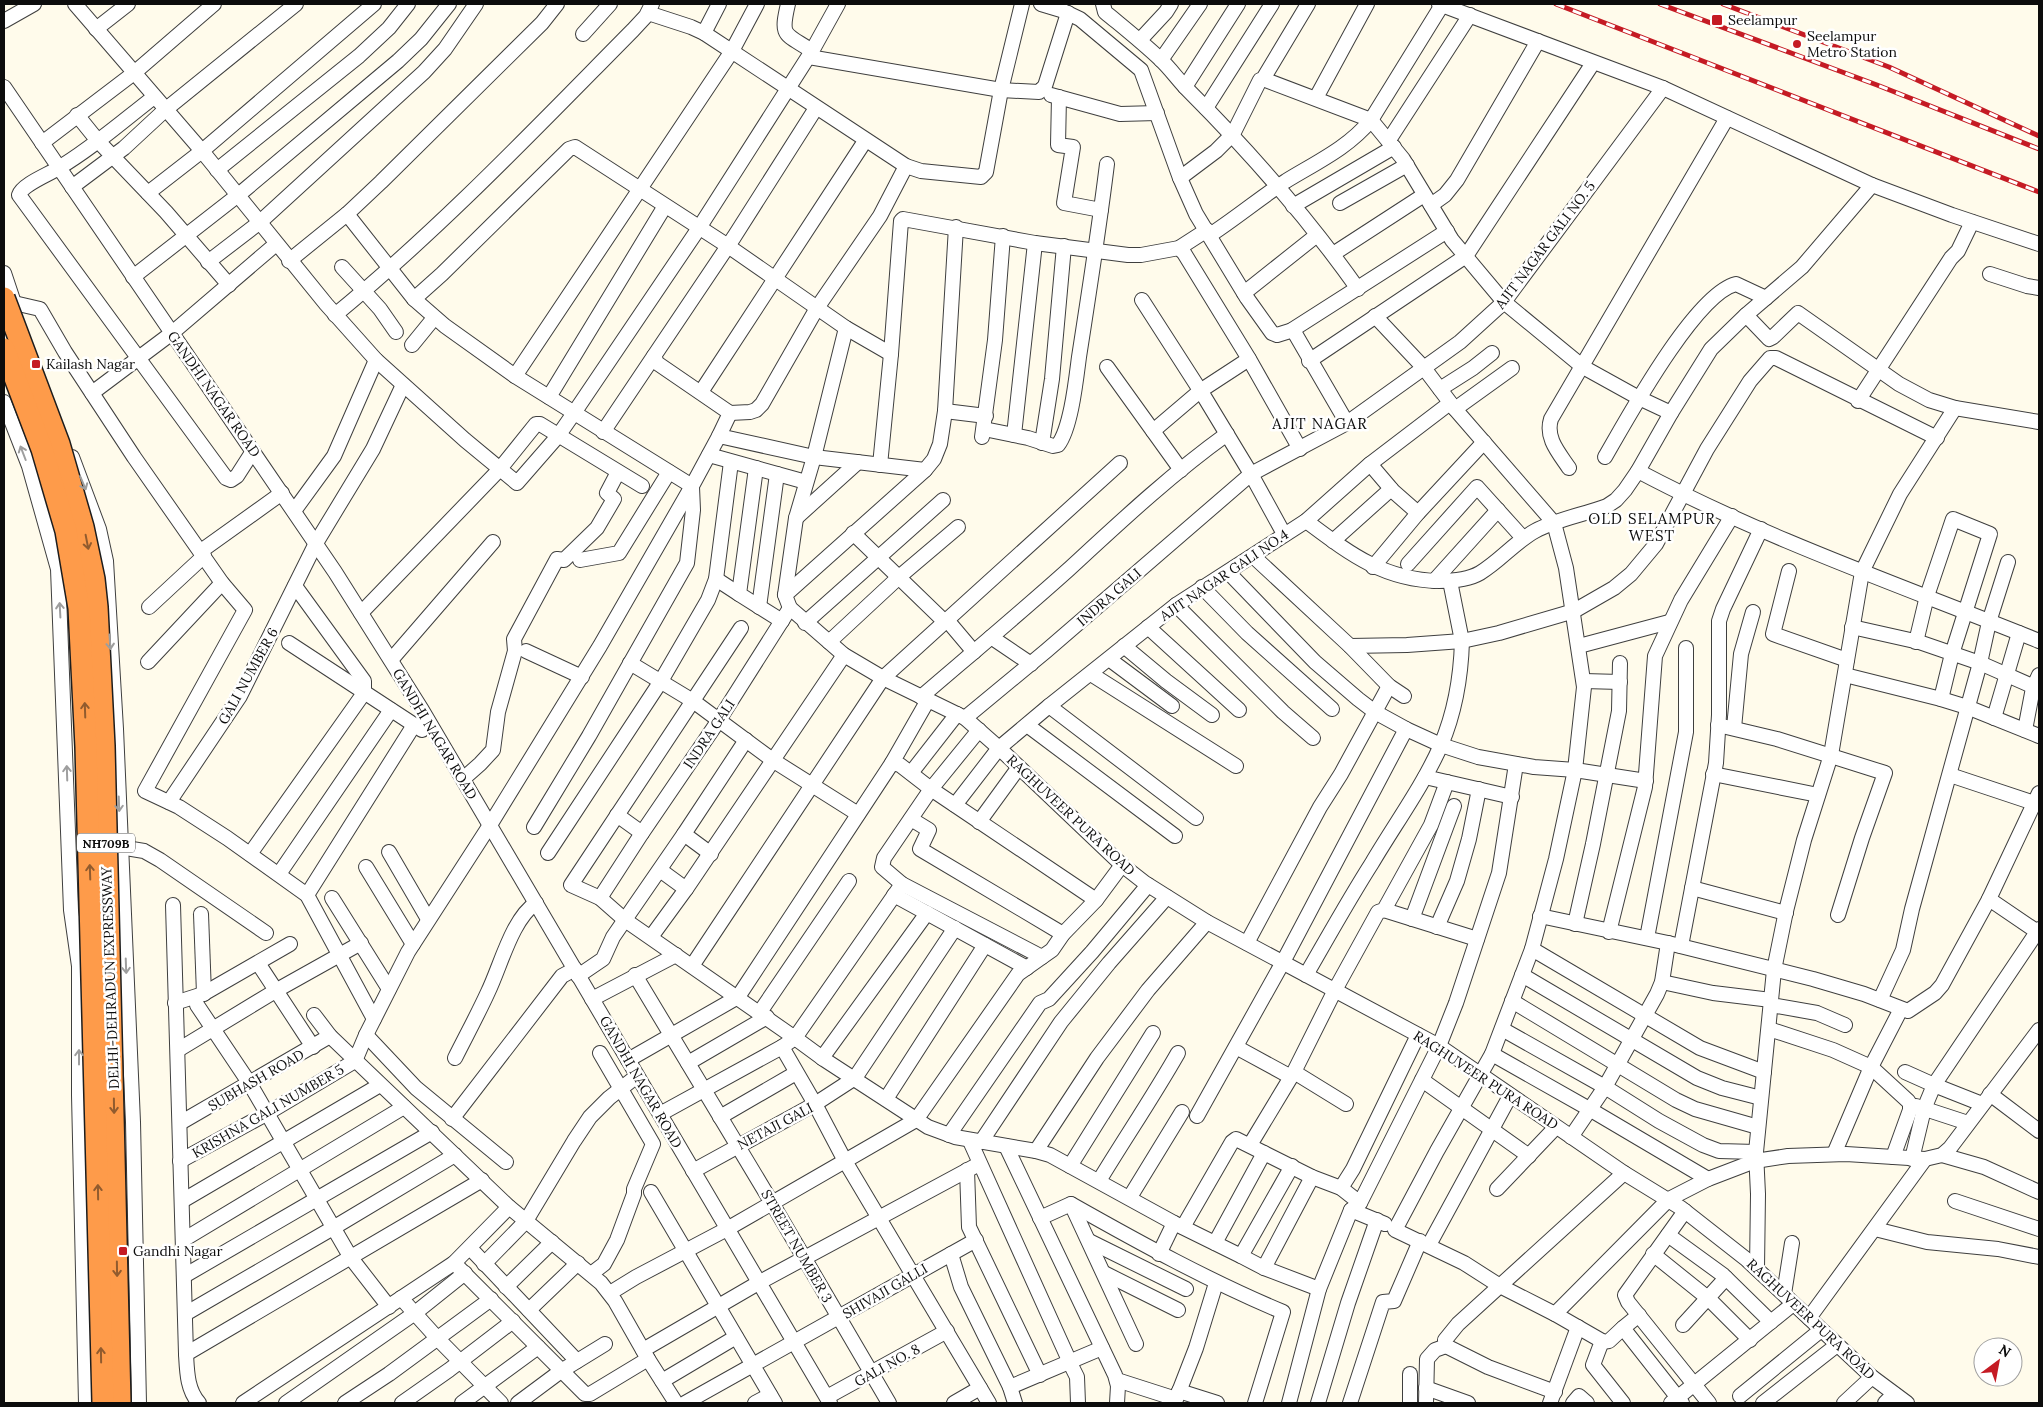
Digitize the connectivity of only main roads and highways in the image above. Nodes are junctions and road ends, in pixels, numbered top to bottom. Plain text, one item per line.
1 (9, 300) edge
2 (4, 349) edge
3 (103, 1403) edge
4 (120, 1403) edge

1 -> 4 highway, DELHI-DEHRADUN EXPRESSWAY / NH709B, bridge
3 -> 2 highway, DELHI-DEHRADUN EXPRESSWAY / NH709B, bridge

